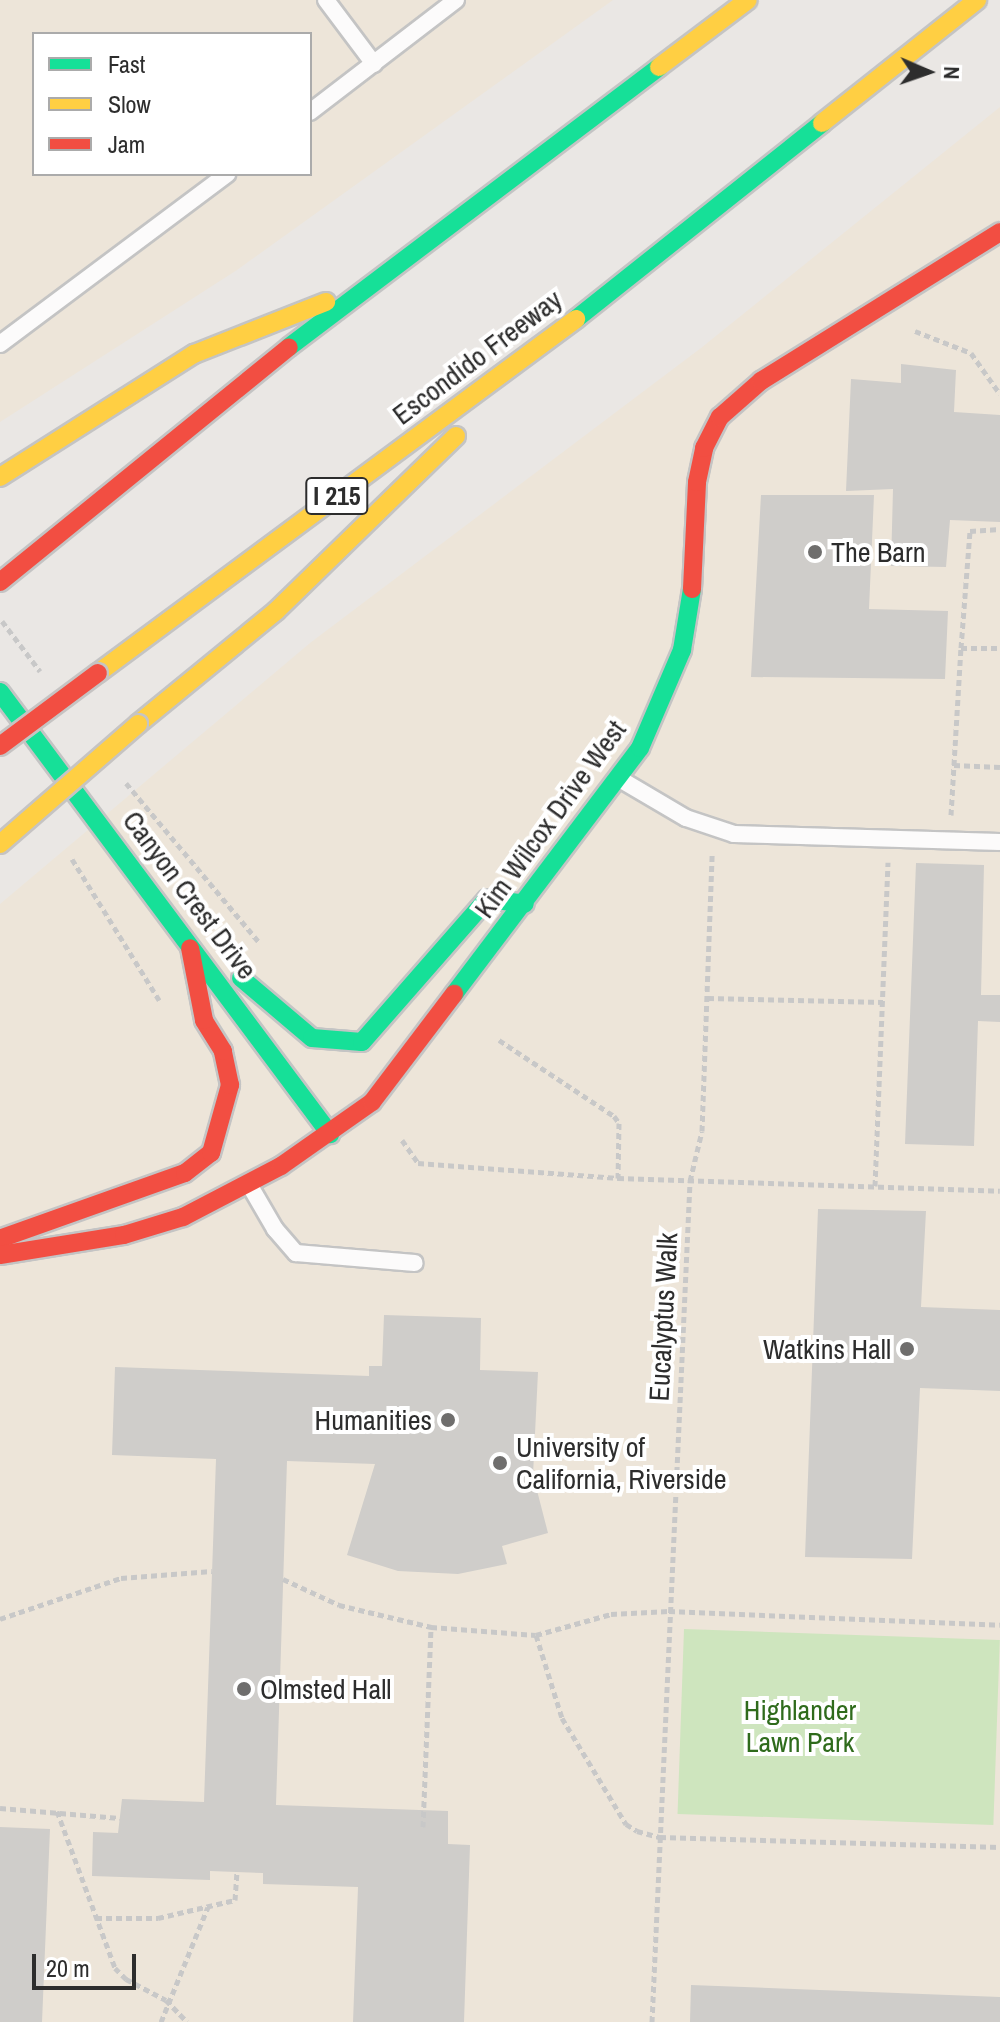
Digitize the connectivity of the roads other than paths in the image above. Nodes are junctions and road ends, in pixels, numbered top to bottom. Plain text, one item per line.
1 (326, 0) edge
2 (456, 0) edge
3 (748, 0) edge
4 (977, 0) edge
5 (374, 64) junction
6 (312, 110) edge
7 (224, 176) edge
8 (1000, 232) edge
9 (365, 286) junction
10 (575, 320) junction
11 (0, 344) edge
12 (0, 477) edge
13 (0, 582) edge
14 (0, 692) edge
15 (0, 746) edge
16 (617, 778) junction
17 (1000, 842) edge
18 (0, 844) edge
19 (525, 904) junction
20 (189, 938) junction
21 (330, 1134) junction
22 (249, 1184) junction
23 (0, 1239) edge
24 (0, 1255) edge
25 (415, 1263) dead end

1 - 5 lane
2 - 5 lane
3 - 9 main road
4 - 10 main road, Escondido Freeway / I 215
5 - 6 lane
7 - 11 lane
8 - 16 main road, Kim Wilcox Drive West
9 - 12 main road
9 - 13 main road
10 - 15 main road, Escondido Freeway / I 215, bridge
10 - 18 main road, bridge
14 - 20 main road, Canyon Crest Drive
16 - 17 lane
16 - 19 main road, Kim Wilcox Drive West
19 - 20 main road
19 - 21 main road, Kim Wilcox Drive West
20 - 21 main road, Canyon Crest Drive
20 - 23 main road
21 - 22 main road, Kim Wilcox Drive West
22 - 24 main road, Kim Wilcox Drive West
22 - 25 lane

